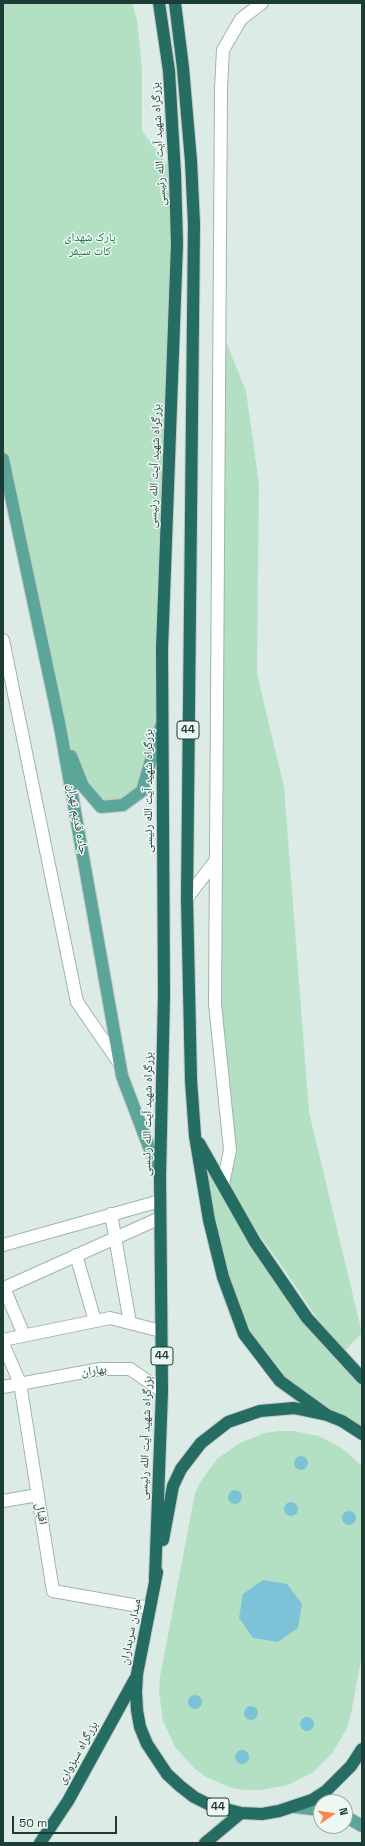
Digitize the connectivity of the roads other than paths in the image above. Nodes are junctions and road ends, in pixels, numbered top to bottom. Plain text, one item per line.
1 (159, 3) edge
2 (175, 3) edge
3 (262, 3) edge
4 (171, 417) junction
5 (191, 418) junction
6 (3, 459) edge
7 (3, 640) edge
8 (6, 675) edge
9 (162, 720) junction
10 (60, 727) junction
11 (216, 860) junction
12 (187, 898) junction
13 (120, 1064) junction
14 (195, 1136) junction
15 (160, 1176) junction
16 (223, 1184) junction
17 (160, 1201) junction
18 (111, 1214) junction
19 (160, 1218) junction
20 (115, 1238) junction
21 (3, 1245) edge
22 (76, 1255) junction
23 (95, 1321) junction
24 (130, 1323) junction
25 (161, 1331) junction
26 (24, 1335) junction
27 (3, 1340) edge
28 (3, 1344) edge
29 (362, 1378) edge
30 (20, 1383) junction
31 (3, 1387) edge
32 (162, 1391) junction
33 (327, 1415) junction
34 (362, 1434) edge
35 (38, 1495) junction
36 (3, 1501) edge
37 (155, 1580) junction
38 (150, 1608) junction
39 (137, 1674) junction
40 (362, 1749) edge
41 (296, 1807) junction
42 (313, 1809) edge
43 (241, 1813) junction
44 (353, 1821) edge
45 (362, 1826) edge
46 (40, 1843) edge
47 (205, 1843) edge

1 - 4 highway, بزرگراه شهید آیت الله رئیسی / 44
2 - 5 highway, 44
3 - 11 street
4 - 5 highway
4 - 9 highway, بزرگراه شهید آیت الله رئیسی / 44
5 - 12 highway, 44
6 - 10 main road, جاده قدیم تهران
7 - 8 street
8 - 13 street
9 - 10 main road
9 - 15 highway, بزرگراه شهید آیت الله رئیسی / 44
10 - 13 main road, جاده قدیم تهران
11 - 12 street
11 - 16 street
12 - 14 highway, 44
13 - 15 main road, جاده قدیم تهران
14 - 16 highway
14 - 33 highway, 44
15 - 17 highway, بزرگراه شهید آیت الله رئیسی / 44
16 - 29 highway
17 - 18 street
17 - 19 highway, بزرگراه شهید آیت الله رئیسی / 44
18 - 20 street
18 - 21 street
19 - 20 street
19 - 25 highway, بزرگراه شهید آیت الله رئیسی / 44
20 - 22 street
20 - 24 street
22 - 23 street
22 - 26 street
23 - 24 street
23 - 26 street
24 - 25 street
25 - 32 highway, بزرگراه شهید آیت الله رئیسی / 44
26 - 27 street
28 - 30 street, اقبال
30 - 31 street, بهاران
30 - 32 street, بهاران
30 - 35 street, اقبال
32 - 37 highway, بزرگراه شهید آیت الله رئیسی / 44
33 - 34 highway, میدان سربداران / 44
33 - 37 highway, میدان سربداران / 44
35 - 36 street
35 - 38 street, اقبال
37 - 38 highway, میدان سربداران / 44
38 - 39 highway, میدان سربداران / 44
39 - 43 highway, میدان سربداران / 44
39 - 46 highway, بزرگراه سبزواری / 44
40 - 41 highway, میدان سربداران / 44
41 - 42 main road
41 - 43 highway, میدان سربداران / 44
43 - 47 highway, 44
44 - 45 main road

